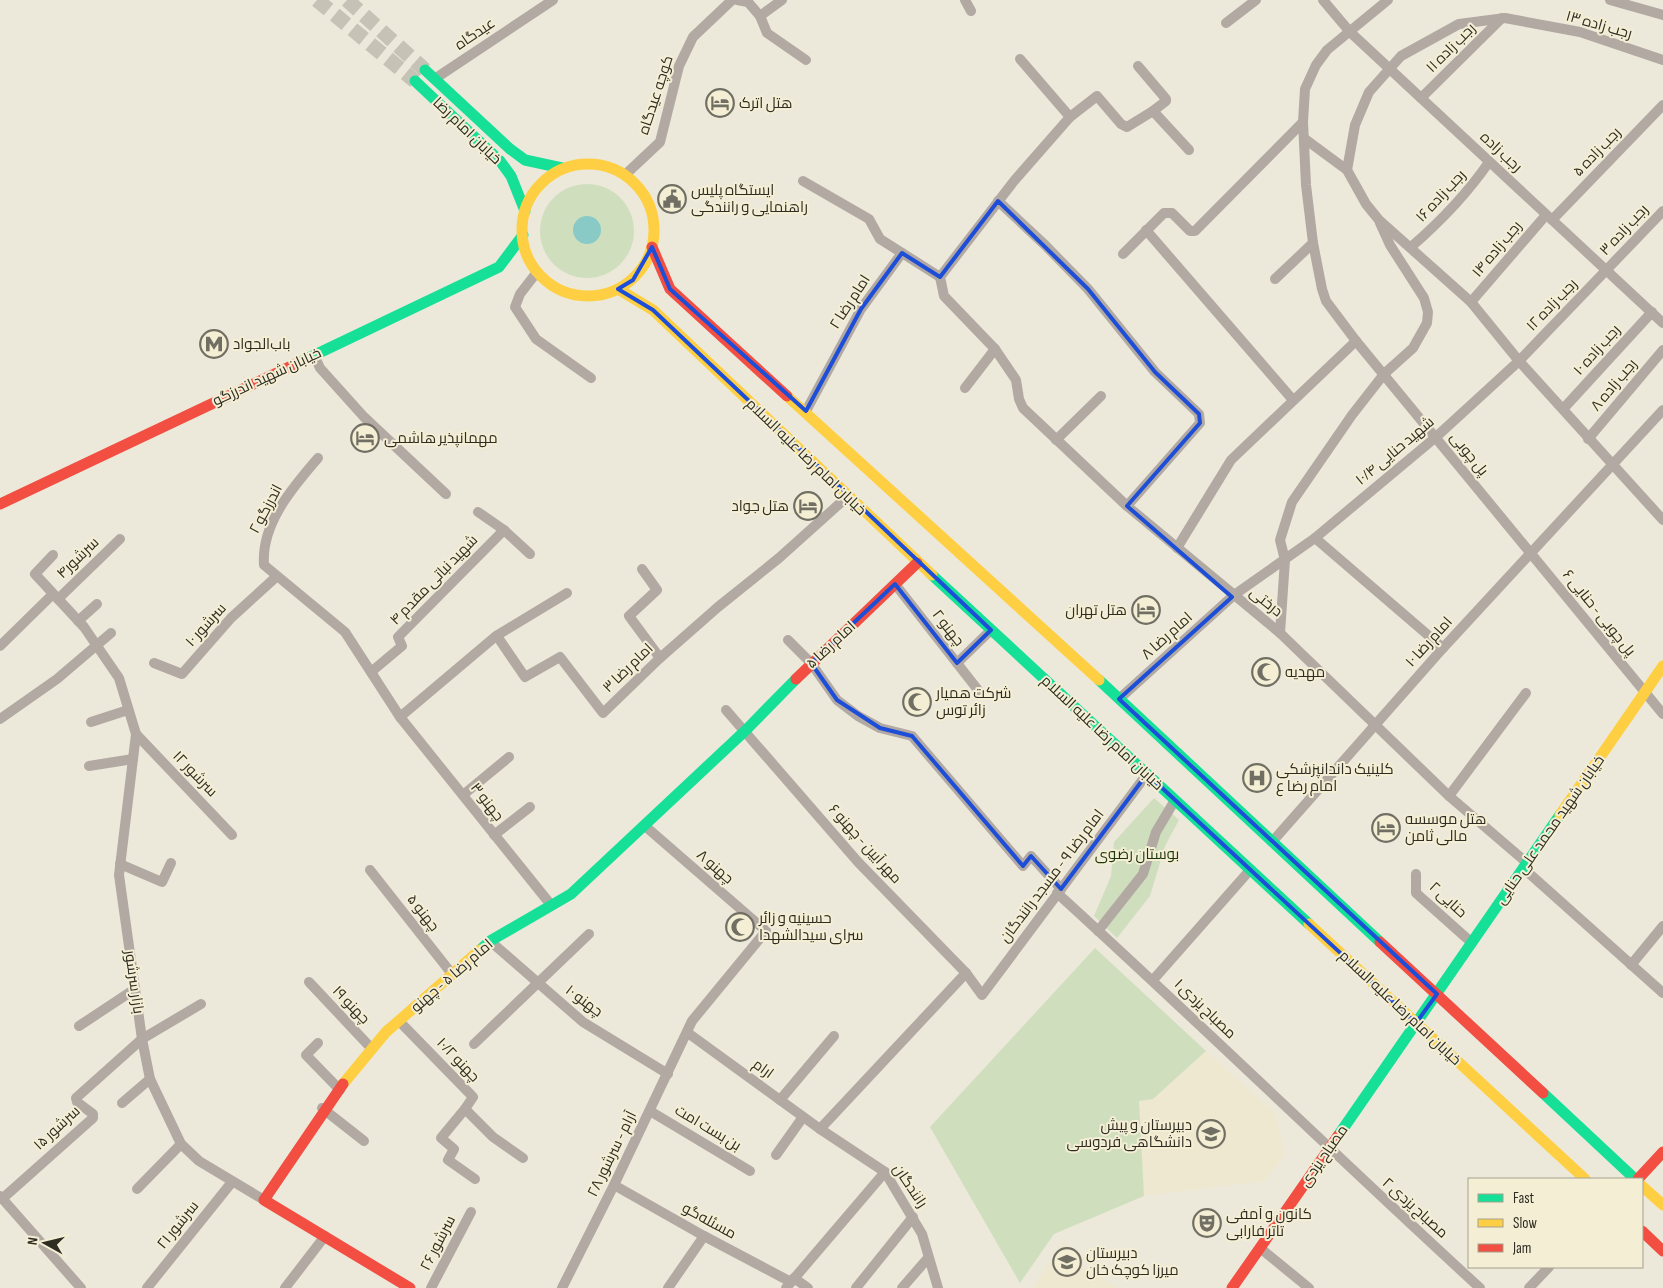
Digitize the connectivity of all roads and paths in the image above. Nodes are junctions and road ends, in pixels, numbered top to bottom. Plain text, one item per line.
1 (553, 0) edge
2 (732, 0) edge
3 (738, 0) edge
4 (782, 0) edge
5 (965, 0) edge
6 (1256, 0) edge
7 (1324, 0) edge
8 (1388, 0) edge
9 (1610, 0) edge
10 (971, 11) dead end
11 (1663, 15) edge
12 (760, 16) junction
13 (1502, 18) junction
14 (1226, 23) dead end
15 (1350, 32) junction
16 (1020, 59) dead end
17 (806, 60) dead end
18 (1663, 60) edge
19 (1138, 66) dead end
20 (1388, 68) junction
21 (425, 70) tunnel mouth
22 (439, 76) dead end
23 (415, 82) tunnel mouth
24 (1421, 98) junction
25 (1663, 105) edge
26 (1153, 111) junction
27 (1070, 117) junction
28 (1303, 122) junction
29 (1305, 139) junction
30 (1189, 150) dead end
31 (1489, 162) junction
32 (562, 168) junction
33 (1347, 170) junction
34 (626, 174) junction
35 (803, 181) dead end
36 (998, 201) junction
37 (525, 211) junction
38 (1663, 211) edge
39 (1549, 218) junction
40 (1379, 220) junction
41 (1146, 230) junction
42 (522, 234) junction
43 (1313, 243) junction
44 (652, 247) junction
45 (1411, 247) junction
46 (902, 252) junction
47 (1123, 254) dead end
48 (1607, 271) junction
49 (537, 272) junction
50 (940, 278) junction
51 (1275, 279) dead end
52 (618, 289) junction
53 (1471, 302) junction
54 (1652, 312) junction
55 (1663, 323) edge
56 (1356, 341) junction
57 (995, 349) junction
58 (1663, 350) edge
59 (314, 355) junction
60 (1519, 361) junction
61 (1384, 374) junction
62 (591, 378) dead end
63 (965, 388) dead end
64 (1101, 396) dead end
65 (1293, 400) junction
66 (1564, 408) junction
67 (1663, 410) edge
68 (806, 411) junction
69 (1436, 437) junction
70 (1588, 438) junction
71 (1056, 440) junction
72 (318, 458) dead end
73 (1613, 466) junction
74 (446, 494) dead end
75 (847, 498) junction
76 (0, 504) edge
77 (1127, 506) junction
78 (478, 512) dead end
79 (1663, 520) edge
80 (504, 530) junction
81 (1315, 538) junction
82 (120, 539) dead end
83 (1177, 548) junction
84 (1530, 553) junction
85 (530, 554) dead end
86 (53, 555) dead end
87 (1285, 560) junction
88 (918, 563) junction
89 (642, 569) dead end
90 (276, 577) junction
91 (895, 584) junction
92 (567, 593) dead end
93 (1234, 595) junction
94 (56, 596) junction
95 (97, 604) dead end
96 (78, 621) junction
97 (991, 630) junction
98 (111, 633) dead end
99 (1280, 633) junction
100 (497, 636) junction
101 (788, 640) dead end
102 (0, 646) edge
103 (96, 646) junction
104 (1443, 648) junction
105 (660, 658) junction
106 (154, 663) dead end
107 (811, 663) junction
108 (957, 663) junction
109 (1663, 666) edge
110 (371, 672) junction
111 (978, 690) dead end
112 (1645, 692) junction
113 (1526, 693) dead end
114 (1119, 699) junction
115 (128, 710) junction
116 (726, 710) dead end
117 (1663, 714) edge
118 (400, 717) junction
119 (0, 719) edge
120 (91, 722) dead end
121 (1374, 726) junction
122 (746, 730) junction
123 (136, 734) junction
124 (509, 757) dead end
125 (133, 759) junction
126 (89, 766) dead end
127 (1147, 774) junction
128 (463, 795) junction
129 (1449, 796) junction
130 (1175, 800) junction
131 (530, 807) dead end
132 (645, 826) junction
133 (232, 835) dead end
134 (494, 835) junction
135 (1272, 842) junction
136 (171, 862) dead end
137 (120, 864) junction
138 (1525, 865) junction
139 (370, 870) dead end
140 (1250, 870) junction
141 (1416, 874) dead end
142 (1059, 891) junction
143 (550, 906) junction
144 (1663, 926) edge
145 (766, 931) joint
146 (1098, 931) junction
147 (589, 934) dead end
148 (490, 941) junction
149 (1472, 943) junction
150 (1631, 965) junction
151 (966, 973) junction
152 (452, 974) junction
153 (1153, 980) junction
154 (308, 982) dead end
155 (539, 985) junction
156 (135, 989) junction
157 (1663, 993) edge
158 (1437, 994) junction
159 (982, 995) joint
160 (201, 1004) dead end
161 (400, 1022) junction
162 (1416, 1023) junction
163 (79, 1026) dead end
164 (688, 1032) junction
165 (834, 1036) dead end
166 (142, 1039) junction
167 (318, 1044) dead end
168 (474, 1044) dead end
169 (372, 1048) junction
170 (668, 1074) junction
171 (150, 1079) junction
172 (340, 1090) junction
173 (780, 1100) junction
174 (122, 1103) dead end
175 (323, 1109) junction
176 (465, 1109) junction
177 (650, 1111) junction
178 (803, 1117) junction
179 (820, 1129) junction
180 (364, 1141) dead end
181 (181, 1144) junction
182 (1329, 1149) junction
183 (1663, 1152) edge
184 (776, 1155) dead end
185 (523, 1158) dead end
186 (750, 1171) dead end
187 (885, 1172) junction
188 (1585, 1178) edge
189 (1635, 1178) edge
190 (1637, 1178) edge
191 (475, 1179) dead end
192 (232, 1182) junction
193 (614, 1185) junction
194 (1643, 1187) edge
195 (137, 1189) dead end
196 (1, 1197) edge
197 (264, 1200) junction
198 (1663, 1205) edge
199 (471, 1212) dead end
200 (914, 1217) junction
201 (1643, 1232) edge
202 (325, 1236) junction
203 (704, 1236) junction
204 (1260, 1248) junction
205 (1663, 1251) edge
206 (928, 1258) junction
207 (1548, 1268) edge
208 (791, 1283) edge
209 (81, 1288) edge
210 (147, 1288) edge
211 (285, 1288) edge
212 (410, 1288) edge
213 (431, 1288) edge
214 (562, 1288) edge
215 (668, 1288) edge
216 (808, 1288) edge
217 (856, 1288) edge
218 (902, 1288) edge
219 (938, 1288) edge
220 (1232, 1288) edge
221 (1309, 1288) edge
222 (1480, 1288) edge
223 (1528, 1288) edge

1 - 22 street, عیدگاه
2 - 34 street, کوچه عیدگاه
3 - 12 street
4 - 12 street
5 - 10 street
6 - 14 street
7 - 15 street, رجب زاده
8 - 15 street
9 - 11 street
12 - 17 street
13 - 18 street, رجب زاده ۱۳
13 - 20 street, رجب زاده ۱۳
13 - 24 street, رجب زاده ۱۱
15 - 20 street, رجب زاده
15 - 28 street
16 - 27 street
19 - 26 street
20 - 24 street, رجب زاده
20 - 33 street, رجب زاده ۱۳
21 - 32 main road, خیابان امام رضا
23 - 37 main road, خیابان امام رضا
24 - 31 street, رجب زاده
25 - 39 street, رجب زاده ۵
26 - 27 street
26 - 30 street
27 - 36 street
28 - 29 street
28 - 41 street
29 - 33 street
29 - 43 street
31 - 39 street, رجب زاده
31 - 45 street, رجب زاده ۱۶
32 - 34 main road
32 - 37 main road
33 - 40 street
34 - 44 main road
35 - 46 street
36 - 50 street
36 - 77 street
37 - 42 main road
38 - 48 street, رجب زاده ۳
39 - 48 street, رجب زاده
39 - 53 street, رجب زاده ۱۴
40 - 45 street
40 - 61 street
41 - 47 street
41 - 65 street
42 - 49 main road
42 - 59 main road, خیابان شهید اندرزگو
43 - 51 street
43 - 56 street
44 - 52 main road
44 - 68 main road
45 - 53 street
46 - 50 street
46 - 68 street, امام رضا ۲
48 - 54 street, رجب زاده
48 - 60 street, رجب زاده ۱۲
49 - 52 main road
49 - 62 street
50 - 57 street, درختی
52 - 75 main road, خیابان امام رضا علیه السلام
53 - 60 street
54 - 55 street, رجب زاده
54 - 66 street, رجب زاده ۱۰
56 - 61 street, پل چوبی
56 - 65 street
57 - 63 street
57 - 71 street, درختی
58 - 70 street, رجب زاده ۸
59 - 74 street
59 - 76 main road, خیابان شهید اندرزگو
60 - 66 street
60 - 69 street, شهید حنایی ۱۰/۴
61 - 69 street, پل چوبی
61 - 87 street
64 - 71 street
65 - 83 street
66 - 70 street
67 - 73 street, امام رضا ۱۰
68 - 114 main road
69 - 81 street, شهید حنایی ۱۰/۴
69 - 84 street, پل چوبی
70 - 73 street
71 - 77 street, درختی
72 - 90 street, اندرزگو ۲
73 - 79 street
73 - 84 street, امام رضا ۱۰
75 - 88 main road, خیابان امام رضا علیه السلام
75 - 105 street, امام رضا ۳
77 - 83 street, درختی
78 - 80 street
80 - 85 street
80 - 110 street, شهید نباتی مقدم ۴
81 - 87 street, شهید حنایی ۱۰/۴
81 - 104 street
82 - 94 street, سرشور۴
83 - 93 street, درختی
84 - 104 street, امام رضا ۱۰
84 - 112 street, پل چوبی - حنایی ۶
86 - 94 street, بازار سرشور
87 - 93 street, امام رضا ۸
87 - 99 street
88 - 91 main road, امام رضا ۵
88 - 97 main road, خیابان امام رضا علیه السلام
89 - 105 street
90 - 106 street, سرشور ۱۰
90 - 110 street, اندرزگو ۲
91 - 107 main road, امام رضا ۵
91 - 108 street, چهنو ۲
92 - 100 street
93 - 99 street, درختی
93 - 114 street, امام رضا ۸
94 - 96 street, بازار سرشور
94 - 102 street, سرشور۴
95 - 96 street
96 - 103 street, بازار سرشور
97 - 108 street
97 - 127 main road, خیابان امام رضا علیه السلام
98 - 103 street
99 - 121 street, درختی
100 - 105 street, امام رضا ۳
100 - 118 street
101 - 107 street
103 - 115 street, بازار سرشور
103 - 119 street
104 - 121 street, امام رضا ۱۰
107 - 122 main road, امام رضا ۵
107 - 142 street, مصباح یزدی ۱
108 - 111 street, چهنو ۲
109 - 112 main road, خیابان شهید محمد علی حنایی
110 - 118 street, چهنو ۳
112 - 117 street, پل چوبی - حنایی ۶
112 - 138 main road, خیابان شهید محمد علی حنایی
113 - 129 street
114 - 135 main road
115 - 120 street
115 - 123 street, بازار سرشور
116 - 122 street, مهر آیین - چهنو ۶
118 - 128 street, چهنو ۳
121 - 129 street, درختی
121 - 135 street, امام رضا ۱۰
122 - 132 main road, امام رضا ۵ - چهنو
122 - 151 street, مهر آیین - چهنو ۶
123 - 125 street, بازار سرشور
123 - 133 street, سرشور ۱۲
124 - 128 street
125 - 126 street
125 - 137 street, بازار سرشور
127 - 130 main road, خیابان امام رضا علیه السلام
127 - 142 street, امام رضا ۹ - مسجد رانندگان
128 - 134 street, چهنو ۳
129 - 138 street, درختی
130 - 140 main road, خیابان امام رضا علیه السلام
130 - 146 street
131 - 134 street
132 - 143 main road, امام رضا ۵ - چهنو
132 - 145 street, چهنو ۸
134 - 143 street, چهنو ۳
135 - 158 main road
136 - 137 street
137 - 156 street, بازار سرشور
138 - 149 main road, خیابان شهید محمد علی حنایی
138 - 150 street, درختی
139 - 152 street, چهنو ۵
140 - 153 street
140 - 162 main road, خیابان امام رضا علیه السلام
141 - 149 street, حنایی ۲
142 - 146 street, مصباح یزدی ۱
142 - 159 street, امام رضا ۹ - مسجد رانندگان
143 - 148 main road, امام رضا ۵ - چهنو
144 - 150 street
145 - 164 street, آرام - سرشور ۲۸
146 - 153 street, مصباح یزدی ۱
147 - 155 street
148 - 152 main road, امام رضا ۵ - چهنو
148 - 155 street, چهنو ۱۰
149 - 158 main road, خیابان شهید محمد علی حنایی
150 - 157 street, درختی
151 - 159 street, مهر آیین - چهنو ۶
151 - 179 street
152 - 161 main road, امام رضا ۵ - چهنو
153 - 182 street, مصباح یزدی ۱
154 - 169 street, چهنو ۱۹
155 - 168 street
155 - 170 street, چهنو ۱۰
156 - 163 street
156 - 166 street, بازار سرشور
158 - 162 main road, مصباح یزدی
158 - 189 main road
160 - 166 street
161 - 169 main road, امام رضا ۵ - چهنو
161 - 176 street, چهنو ۱۰/۲
162 - 182 main road, مصباح یزدی
162 - 188 main road, خیابان امام رضا علیه السلام
164 - 170 street, آرام - سرشور ۲۸
164 - 173 street, ارام
165 - 173 street
166 - 171 street, بازار سرشور
166 - 196 street, سرشور ۱۵
167 - 172 street
169 - 172 main road, امام رضا ۵ - چهنو
170 - 177 street, آرام - سرشور ۲۸
171 - 174 street
171 - 181 street, بازار سرشور
172 - 175 main road, امام رضا ۵ - چهنو
173 - 178 street, ارام
175 - 180 street
175 - 197 main road, امام رضا ۵ - چهنو
176 - 185 street
176 - 191 street
177 - 186 street, بن بست امت
177 - 193 street, آرام - سرشور ۲۸
178 - 179 street, ارام
178 - 184 street
179 - 187 street, رانندگان
181 - 192 street, بازار سرشور
181 - 195 street
182 - 204 main road, مصباح یزدی
182 - 222 street, مصباح یزدی ۲
183 - 190 main road
187 - 200 street, رانندگان
187 - 208 street
192 - 197 street, بازار سرشور
192 - 210 street, سرشور ۲۱
193 - 203 street, مسئله‌گو
193 - 214 street, آرام - سرشور ۲۸
194 - 198 main road
196 - 209 street
197 - 202 main road, بازار سرشور
199 - 213 street, سرشور ۲۶
200 - 206 street, رانندگان
200 - 217 street
201 - 205 main road
202 - 211 street
202 - 212 main road, بازار سرشور
203 - 208 street, مسئله‌گو
203 - 215 street
204 - 220 main road, مصباح یزدی
204 - 221 street
206 - 218 street
206 - 219 street, رانندگان
207 - 223 street
208 - 216 street, مسئله‌گو

